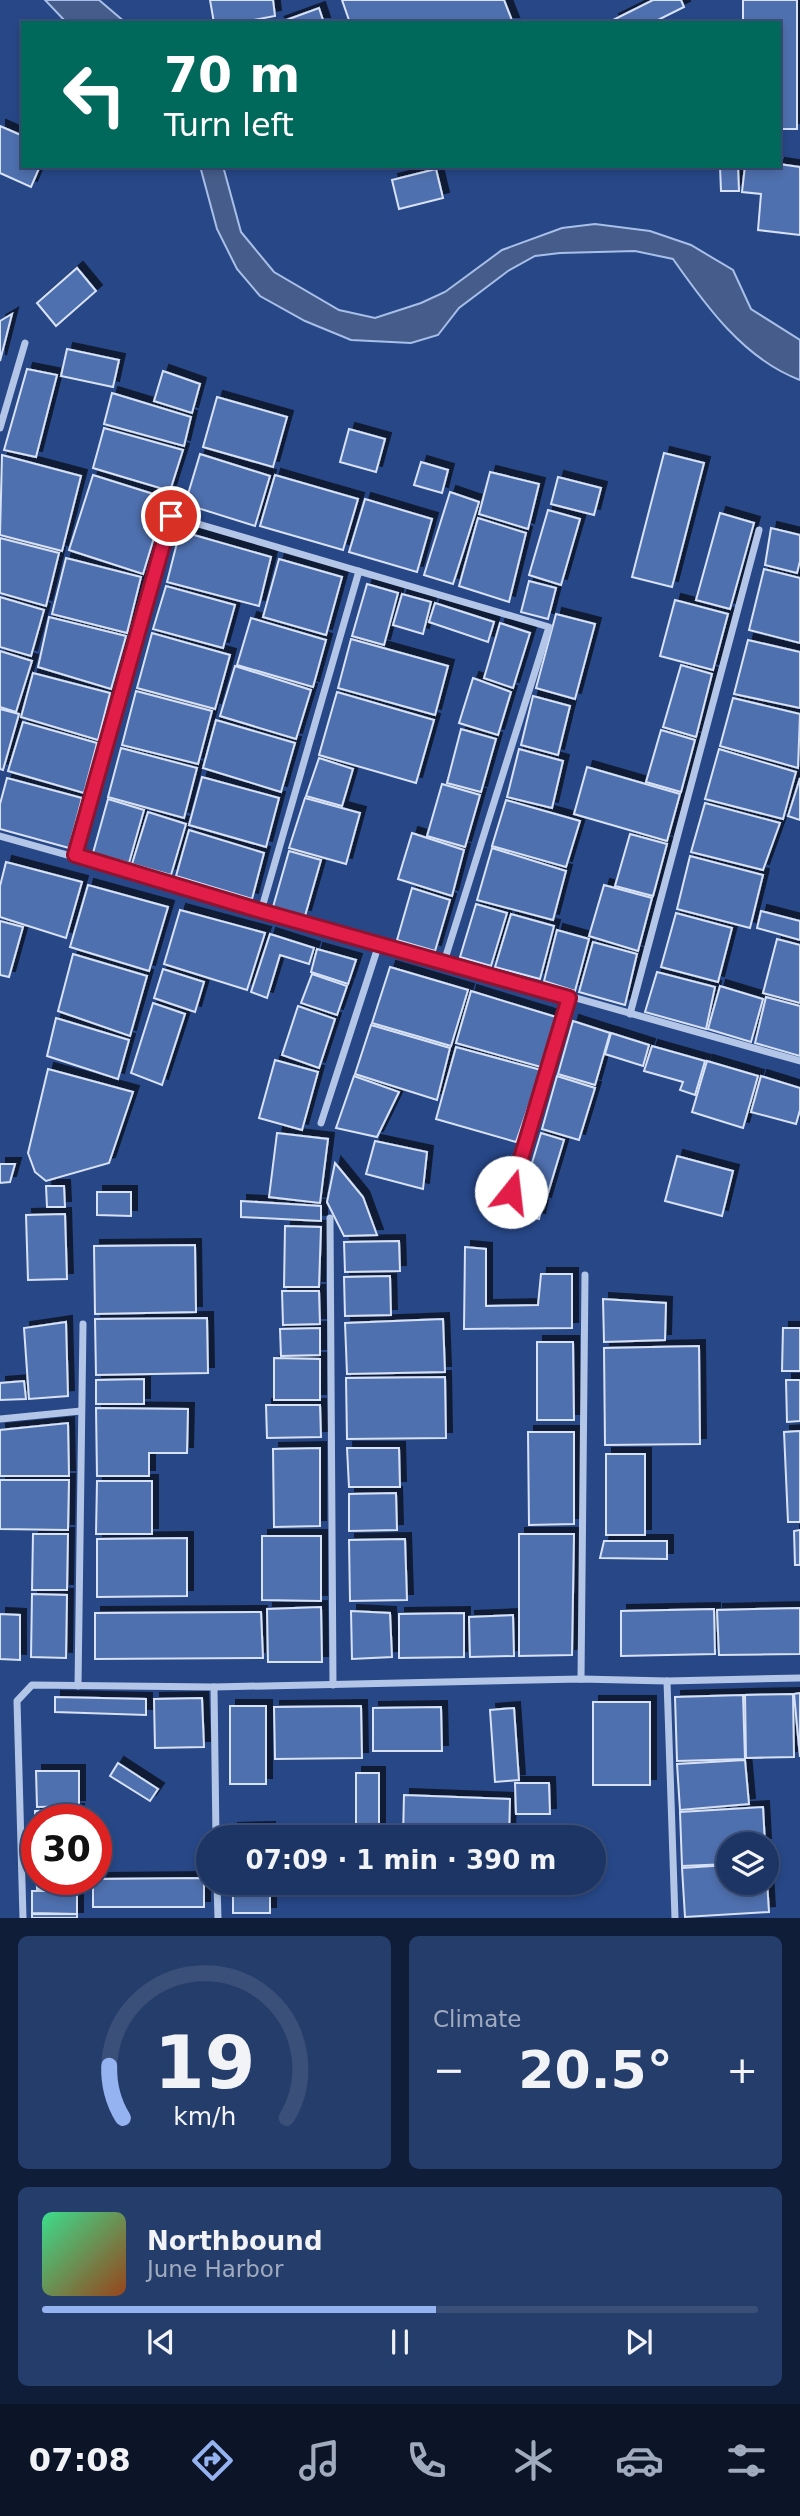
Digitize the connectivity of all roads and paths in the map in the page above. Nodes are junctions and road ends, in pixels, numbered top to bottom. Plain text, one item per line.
1 (25, 343) dead end
2 (0, 428) edge
3 (759, 530) dead end
4 (359, 571) junction
5 (0, 836) edge
6 (75, 855) junction
7 (261, 911) junction
8 (379, 944) junction
9 (444, 962) junction
10 (569, 998) junction
11 (630, 1014) junction
12 (800, 1061) edge
13 (320, 1122) dead end
14 (511, 1192) dead end
15 (330, 1218) dead end
16 (585, 1275) dead end
17 (83, 1324) dead end
18 (81, 1411) junction
19 (0, 1419) edge
20 (800, 1678) edge
21 (581, 1679) junction
22 (667, 1681) junction
23 (333, 1685) junction
24 (78, 1686) junction
25 (214, 1686) junction
26 (216, 1825) edge
27 (217, 1895) edge
28 (23, 1917) edge
29 (218, 1917) edge
30 (675, 1917) edge

1 - 2 street
3 - 11 street
4 - 6 street
4 - 7 street
4 - 9 street
5 - 6 street
6 - 7 street
7 - 8 street
8 - 9 street
8 - 13 street
9 - 10 street
10 - 11 street
10 - 14 street
11 - 12 street
15 - 23 street
16 - 21 street
17 - 18 street
18 - 19 street
18 - 24 street
20 - 22 street
21 - 22 street
21 - 23 street
22 - 30 street
23 - 25 street
24 - 25 street
24 - 28 street
25 - 26 street
27 - 29 street

